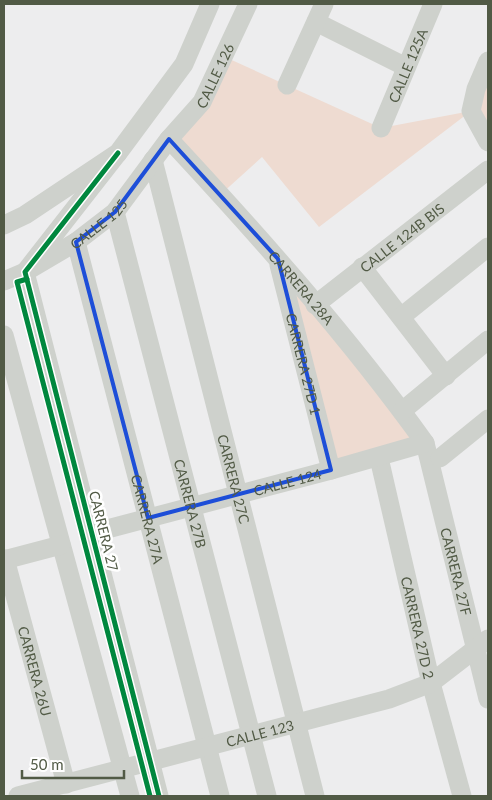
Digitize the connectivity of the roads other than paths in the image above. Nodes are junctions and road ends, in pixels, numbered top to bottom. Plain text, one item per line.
1 (210, 4) edge
2 (248, 4) edge
3 (324, 4) edge
4 (427, 6) edge
5 (316, 22) junction
6 (488, 61) edge
7 (406, 67) junction
8 (287, 85) dead end
9 (381, 128) dead end
10 (169, 139) junction
11 (488, 142) edge
12 (118, 153) junction
13 (153, 160) junction
14 (488, 170) edge
15 (115, 212) junction
16 (4, 225) edge
17 (76, 242) junction
18 (488, 248) edge
19 (278, 259) junction
20 (362, 267) junction
21 (25, 272) junction
22 (4, 281) edge
23 (315, 304) junction
24 (401, 317) junction
25 (4, 335) edge
26 (488, 340) edge
27 (446, 376) junction
28 (402, 411) junction
29 (486, 424) edge
30 (425, 443) junction
31 (379, 458) junction
32 (440, 458) dead end
33 (331, 470) junction
34 (238, 495) junction
35 (192, 507) junction
36 (148, 518) junction
37 (92, 533) junction
38 (61, 545) junction
39 (4, 560) edge
40 (482, 645) edge
41 (431, 683) junction
42 (488, 699) edge
43 (296, 723) junction
44 (251, 735) junction
45 (207, 747) junction
46 (151, 762) junction
47 (122, 769) junction
48 (66, 784) junction
49 (18, 796) edge
50 (130, 796) edge
51 (159, 796) edge
52 (220, 796) edge
53 (267, 796) edge
54 (315, 796) edge
55 (462, 796) edge

1 - 12 street
2 - 10 street, CALLE 126
3 - 5 street
4 - 7 street, CALLE 125A
5 - 7 street
5 - 8 street
6 - 11 street
7 - 9 street, CALLE 125A
10 - 13 street, CALLE 125
10 - 19 street, CARRERA 28A
12 - 16 street
12 - 21 street
13 - 15 street, CALLE 125
13 - 34 street, CARRERA 27C
14 - 20 street, CALLE 124B BIS
15 - 17 street, CALLE 125
15 - 35 street, CARRERA 27B
17 - 21 street, CALLE 125
17 - 36 street, CARRERA 27A
18 - 24 street
19 - 23 street, CARRERA 28A
19 - 33 street, CARRERA 27D 1
20 - 23 street, CALLE 124B BIS
20 - 24 street
21 - 22 street, CALLE 125
21 - 37 street, CARRERA 27
23 - 28 street, CARRERA 28A
24 - 27 street
25 - 38 street
26 - 27 street
27 - 28 street
28 - 30 street, CARRERA 28A
29 - 32 street
30 - 31 street, CALLE 124
30 - 40 street, CARRERA 27F
31 - 33 street, CALLE 124
31 - 41 street, CARRERA 27D 2
33 - 34 street, CALLE 124
34 - 35 street, CALLE 124
34 - 43 street, CARRERA 27C
35 - 36 street, CALLE 124
35 - 44 street, CARRERA 27B
36 - 37 street, CALLE 124
36 - 45 street, CARRERA 27A
37 - 46 street, CARRERA 27
38 - 39 street
38 - 47 street
39 - 48 street, CARRERA 26U
40 - 41 street, CALLE 123
40 - 42 street, CARRERA 27F
41 - 43 street, CALLE 123
41 - 55 street, CARRERA 27D 2
43 - 44 street, CALLE 123
43 - 54 street, CARRERA 27C
44 - 45 street, CALLE 123
44 - 53 street, CARRERA 27B
45 - 46 street, CALLE 123
45 - 52 street, CARRERA 27A
46 - 47 street, CALLE 123
46 - 51 street, CARRERA 27
47 - 48 street, CALLE 123
47 - 50 street
48 - 49 street, CALLE 123

